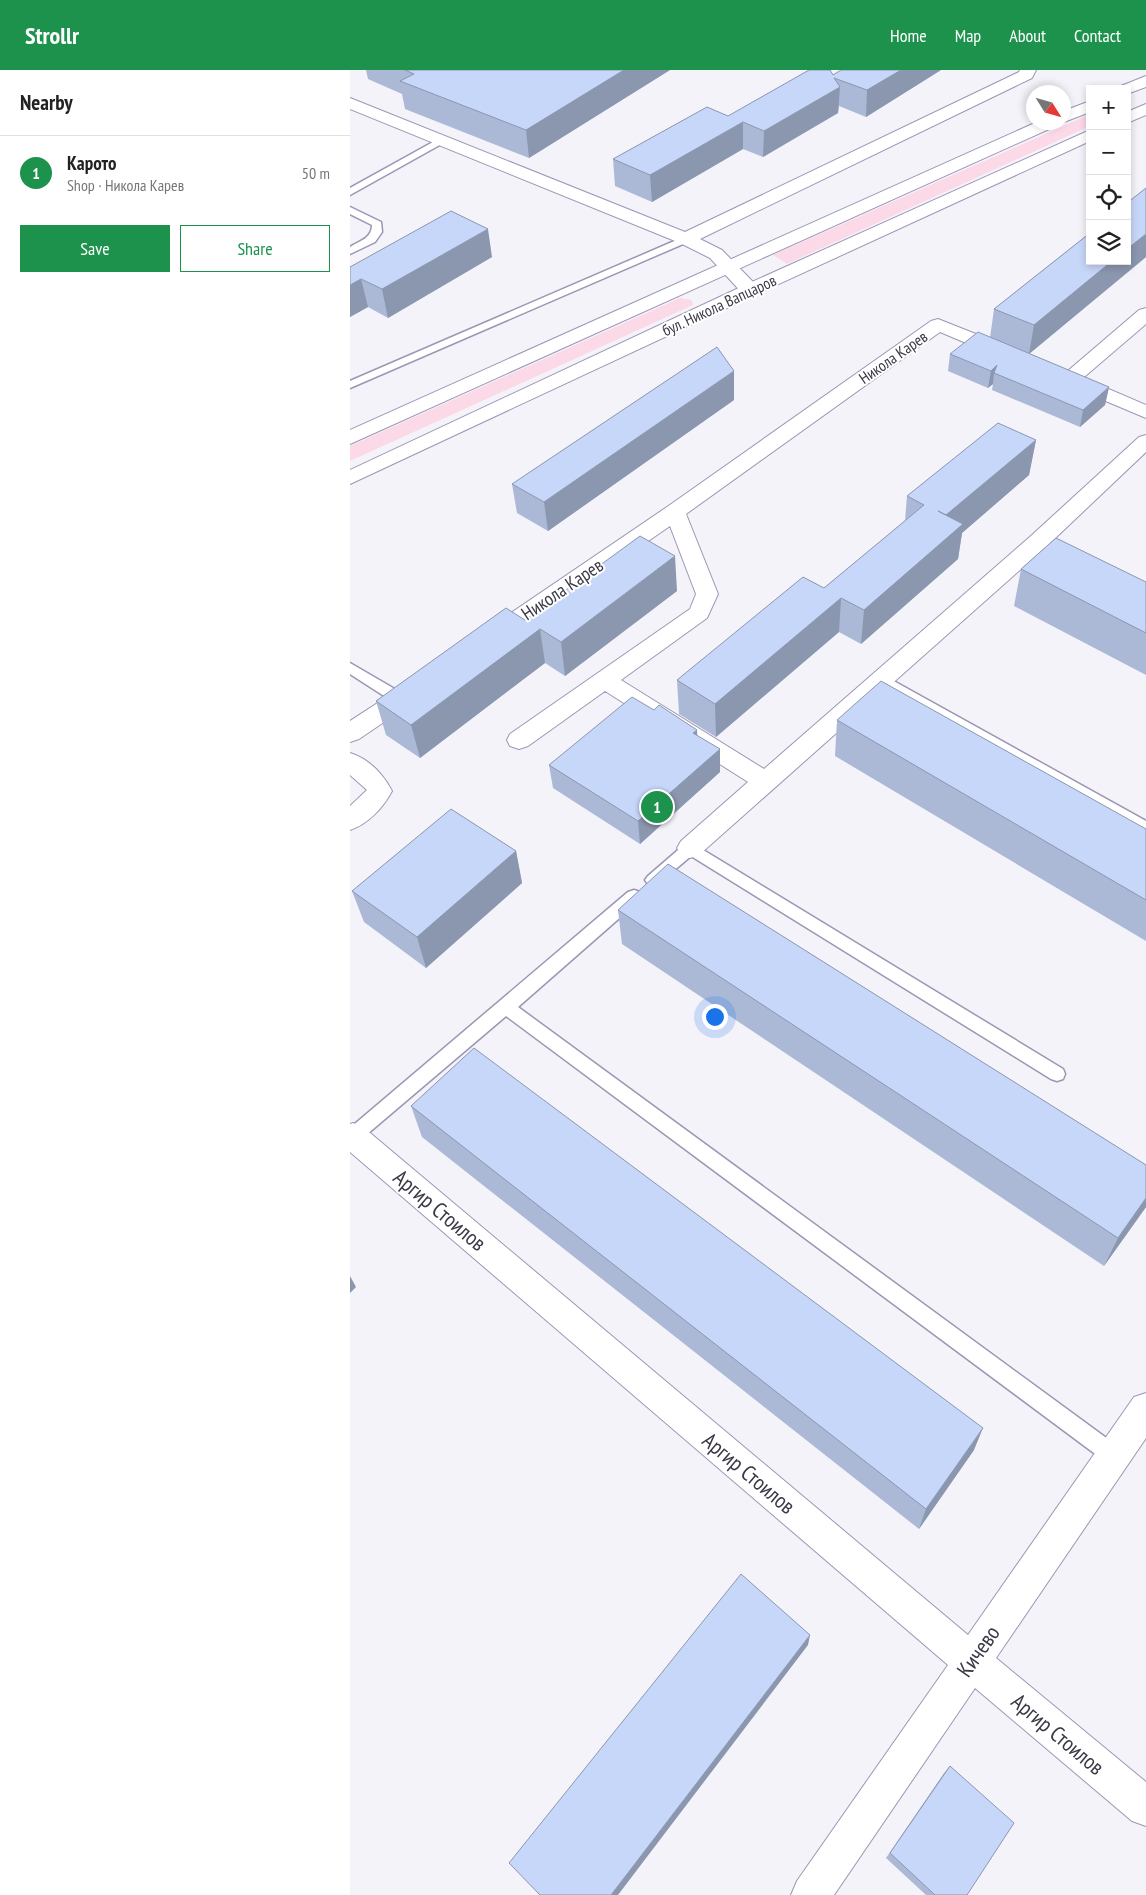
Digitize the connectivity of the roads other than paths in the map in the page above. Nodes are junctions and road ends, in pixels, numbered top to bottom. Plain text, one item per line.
1 (1028, 70) edge
2 (1146, 81) edge
3 (1131, 87) edge
4 (350, 103) edge
5 (1086, 108) edge
6 (1146, 109) edge
7 (1071, 114) edge
8 (1131, 116) edge
9 (1034, 130) edge
10 (1086, 137) edge
11 (442, 140) junction
12 (350, 192) edge
13 (350, 210) edge
14 (686, 239) junction
15 (350, 251) edge
16 (727, 267) junction
17 (750, 290) junction
18 (1146, 314) edge
19 (1017, 357) edge
20 (350, 384) edge
21 (1146, 412) edge
22 (350, 438) edge
23 (1146, 441) edge
24 (350, 478) edge
25 (675, 512) junction
26 (473, 650) edge
27 (350, 668) edge
28 (881, 679) junction
29 (604, 680) junction
30 (424, 683) edge
31 (400, 699) junction
32 (350, 733) edge
33 (519, 740) dead end
34 (350, 762) edge
35 (765, 781) junction
36 (350, 820) edge
37 (1146, 828) edge
38 (690, 848) junction
39 (506, 1007) junction
40 (1057, 1074) dead end
41 (352, 1136) joint
42 (1146, 1408) edge
43 (1113, 1455) junction
44 (971, 1661) junction
45 (1146, 1807) edge
46 (811, 1895) edge

1 - 14 street
2 - 3 street
4 - 11 street
5 - 7 street
6 - 8 street
9 - 16 street, бул. Никола Вапцаров
10 - 17 street, бул. Никола Вапцаров
11 - 12 lane
11 - 14 street
13 - 15 lane
14 - 16 street
14 - 20 lane
16 - 17 street
16 - 22 street, бул. Никола Вапцаров
17 - 24 street, бул. Никола Вапцаров
18 - 21 street
19 - 25 street, Никола Карев
23 - 28 street
25 - 26 street, Никола Карев
25 - 29 street
27 - 31 lane
28 - 35 street
28 - 37 lane
29 - 33 street
29 - 35 street
30 - 31 street
31 - 32 street
34 - 36 street
35 - 38 street
38 - 39 lane
38 - 40 lane
39 - 41 lane
39 - 43 lane
41 - 44 street, Аргир Стоилов
42 - 43 street, Кичево
43 - 44 street, Кичево
44 - 45 street, Аргир Стоилов
44 - 46 street, Кичево

